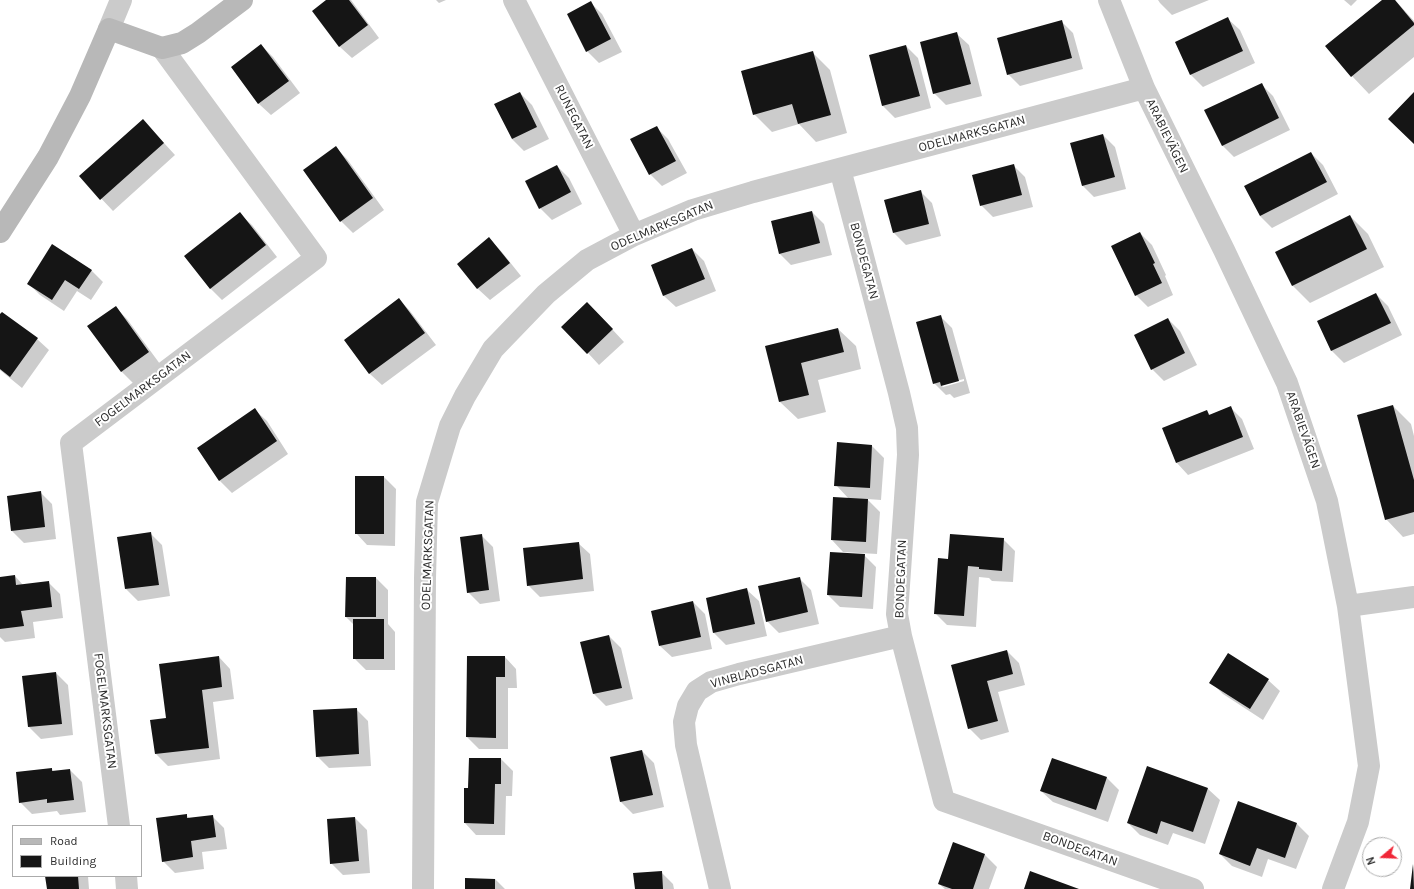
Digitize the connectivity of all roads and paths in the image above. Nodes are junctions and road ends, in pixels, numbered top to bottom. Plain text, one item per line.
1 (121, 0) edge
2 (242, 0) edge
3 (514, 0) edge
4 (1109, 0) edge
5 (109, 28) junction
6 (162, 48) junction
7 (1144, 88) junction
8 (840, 169) junction
9 (0, 232) edge
10 (634, 235) junction
11 (1414, 597) edge
12 (1348, 606) junction
13 (901, 636) junction
14 (119, 825) edge
15 (126, 877) edge
16 (127, 889) edge
17 (423, 889) edge
18 (720, 889) edge
19 (1193, 889) edge
20 (1333, 889) edge

1 - 5 street
2 - 6 street
3 - 10 street, RUNEGATAN
4 - 7 street, ARABIEVÄGEN
5 - 6 street
5 - 9 street
6 - 14 street, FOGELMARKSGATAN
7 - 8 street, ODELMARKSGATAN
7 - 12 street, ARABIEVÄGEN
8 - 10 street, ODELMARKSGATAN
8 - 13 street, BONDEGATAN
10 - 17 street, ODELMARKSGATAN
11 - 12 street
12 - 20 street, ARABIEVÄGEN
13 - 18 street, VINBLADSGATAN
13 - 19 street, BONDEGATAN
15 - 16 street

